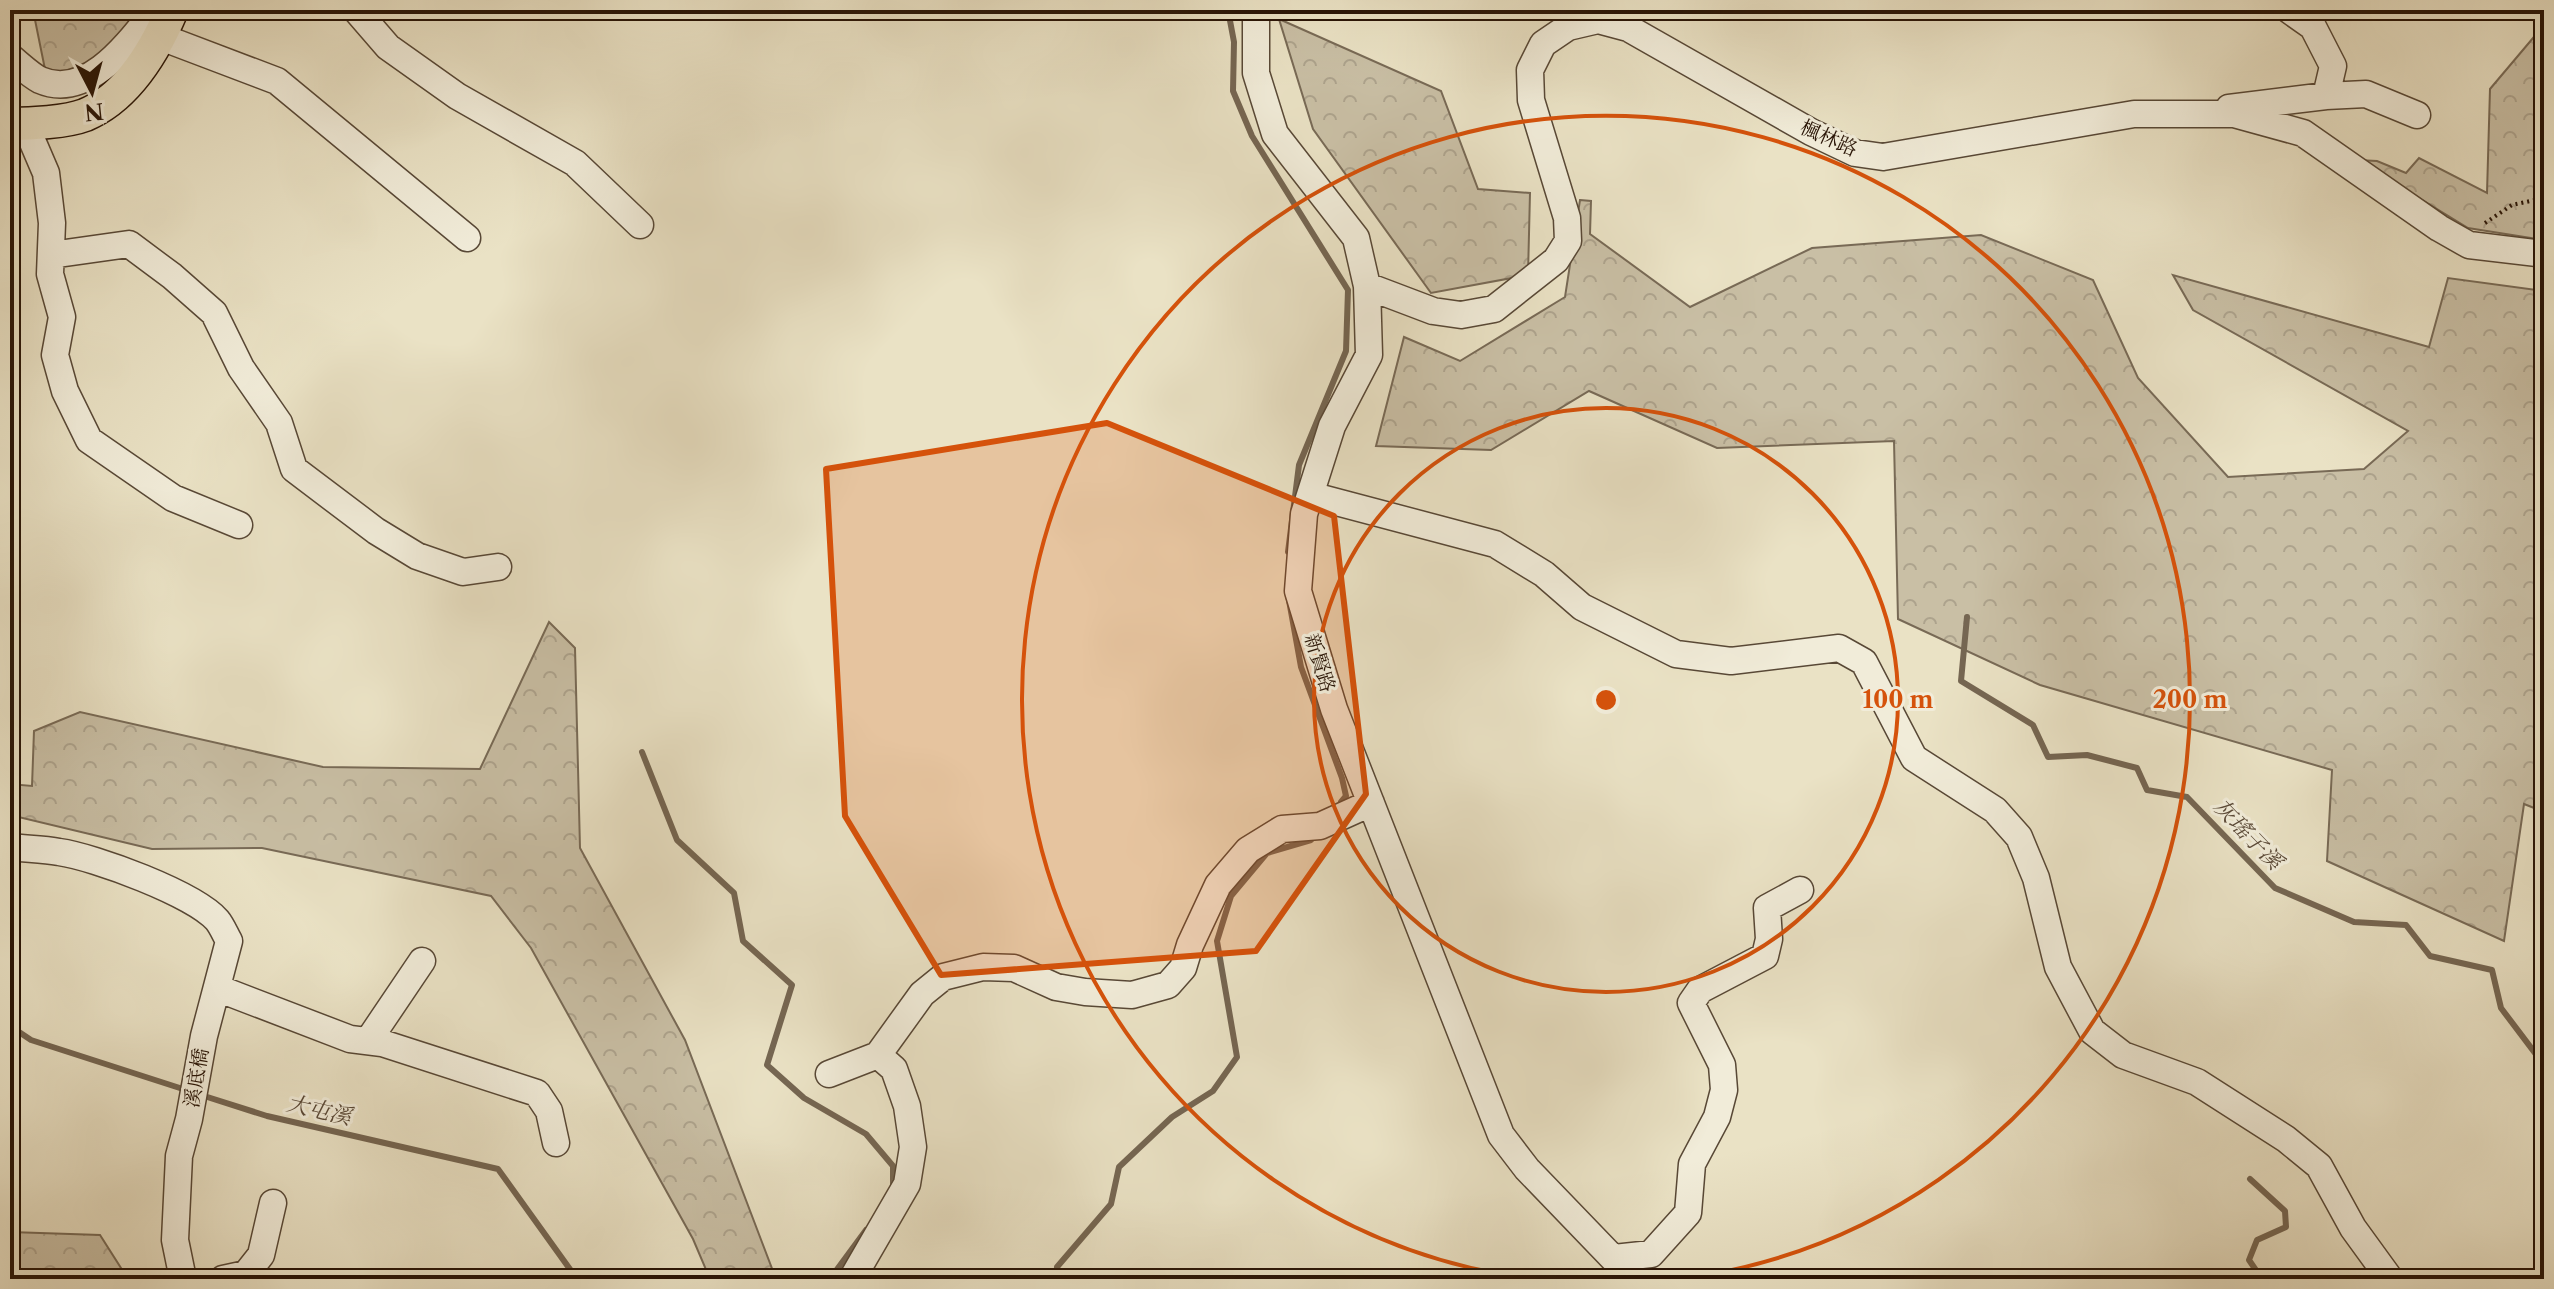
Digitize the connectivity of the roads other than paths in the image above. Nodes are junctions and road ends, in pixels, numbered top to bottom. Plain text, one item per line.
1 (356, 10) edge
2 (1256, 10) edge
3 (2289, 10) edge
4 (163, 19) edge
5 (10, 57) edge
6 (2326, 96) junction
7 (2193, 113) junction
8 (2417, 115) dead end
9 (18, 124) edge
10 (640, 225) dead end
11 (467, 238) dead end
12 (2544, 254) edge
13 (51, 255) junction
14 (1367, 286) junction
15 (1310, 495) junction
16 (239, 525) dead end
17 (498, 567) dead end
18 (1371, 803) junction
19 (10, 847) edge
20 (1800, 890) dead end
21 (422, 961) dead end
22 (217, 988) junction
23 (368, 1041) junction
24 (878, 1055) junction
25 (829, 1074) dead end
26 (556, 1143) dead end
27 (273, 1203) dead end
28 (1614, 1258) junction
29 (183, 1279) edge
30 (223, 1279) edge
31 (852, 1279) edge
32 (1633, 1279) edge
33 (2390, 1279) edge

1 - 10 street
2 - 14 street, 新賢路
3 - 6 street
4 - 5 street
4 - 9 main road
4 - 11 street
6 - 7 street
6 - 8 street
7 - 12 street, 楓林路
7 - 14 street, 楓林路
9 - 13 street
13 - 16 street
13 - 17 street
14 - 15 street, 新賢路
15 - 18 street, 新賢路
15 - 33 street
18 - 24 street
18 - 28 street, 新賢路
19 - 22 street, 溪底橋
20 - 28 street
21 - 23 street
22 - 23 street
22 - 29 street, 溪底橋
23 - 26 street
24 - 25 street
24 - 31 street
27 - 30 street
28 - 32 street, 新賢路

